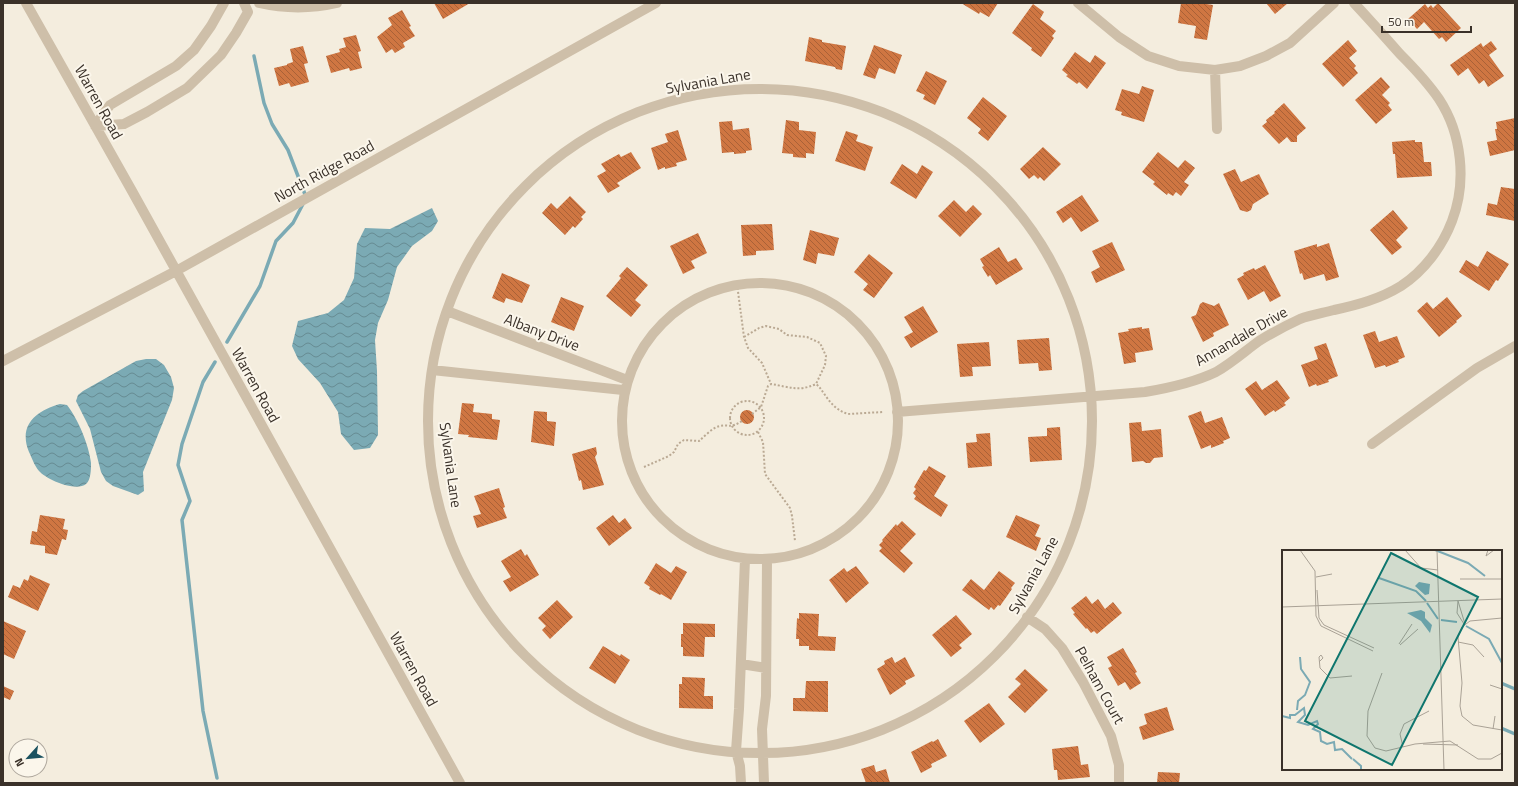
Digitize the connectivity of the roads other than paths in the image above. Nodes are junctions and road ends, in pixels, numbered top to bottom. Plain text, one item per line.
1 (26, 3) edge
2 (224, 3) edge
3 (244, 3) edge
4 (259, 3) edge
5 (337, 3) edge
6 (656, 3) edge
7 (1078, 3) edge
8 (1334, 3) edge
9 (1354, 3) edge
10 (1215, 70) junction
11 (95, 126) junction
12 (1217, 129) dead end
13 (176, 271) junction
14 (446, 312) junction
15 (1515, 346) edge
16 (3, 361) edge
17 (432, 370) junction
18 (627, 380) junction
19 (623, 390) junction
20 (1092, 396) junction
21 (897, 412) junction
22 (1372, 444) dead end
23 (745, 559) junction
24 (767, 560) junction
25 (1027, 617) junction
26 (741, 664) junction
27 (766, 668) junction
28 (736, 751) junction
29 (763, 752) junction
30 (460, 783) edge
31 (741, 783) edge
32 (764, 783) edge
33 (1119, 783) edge

1 - 11 street, Warren Road
2 - 11 street
3 - 11 street
4 - 5 street
6 - 13 street, North Ridge Road
7 - 10 street
8 - 10 street
9 - 20 street, Annandale Drive
10 - 12 street
11 - 13 street, Warren Road
13 - 16 street, North Ridge Road
13 - 30 street, Warren Road
14 - 17 street, Sylvania Lane
14 - 18 street, Albany Drive
14 - 20 street, Sylvania Lane
15 - 22 street
17 - 19 street
17 - 28 street, Sylvania Lane
18 - 19 street
18 - 21 street
19 - 23 street
20 - 21 street, Annandale Drive
20 - 25 street, Sylvania Lane
21 - 24 street
23 - 24 street
23 - 26 street
24 - 27 street
25 - 29 street, Sylvania Lane
25 - 33 street, Pelham Court
26 - 27 street
26 - 28 street
27 - 29 street
28 - 29 street, Sylvania Lane
28 - 31 street
29 - 32 street

